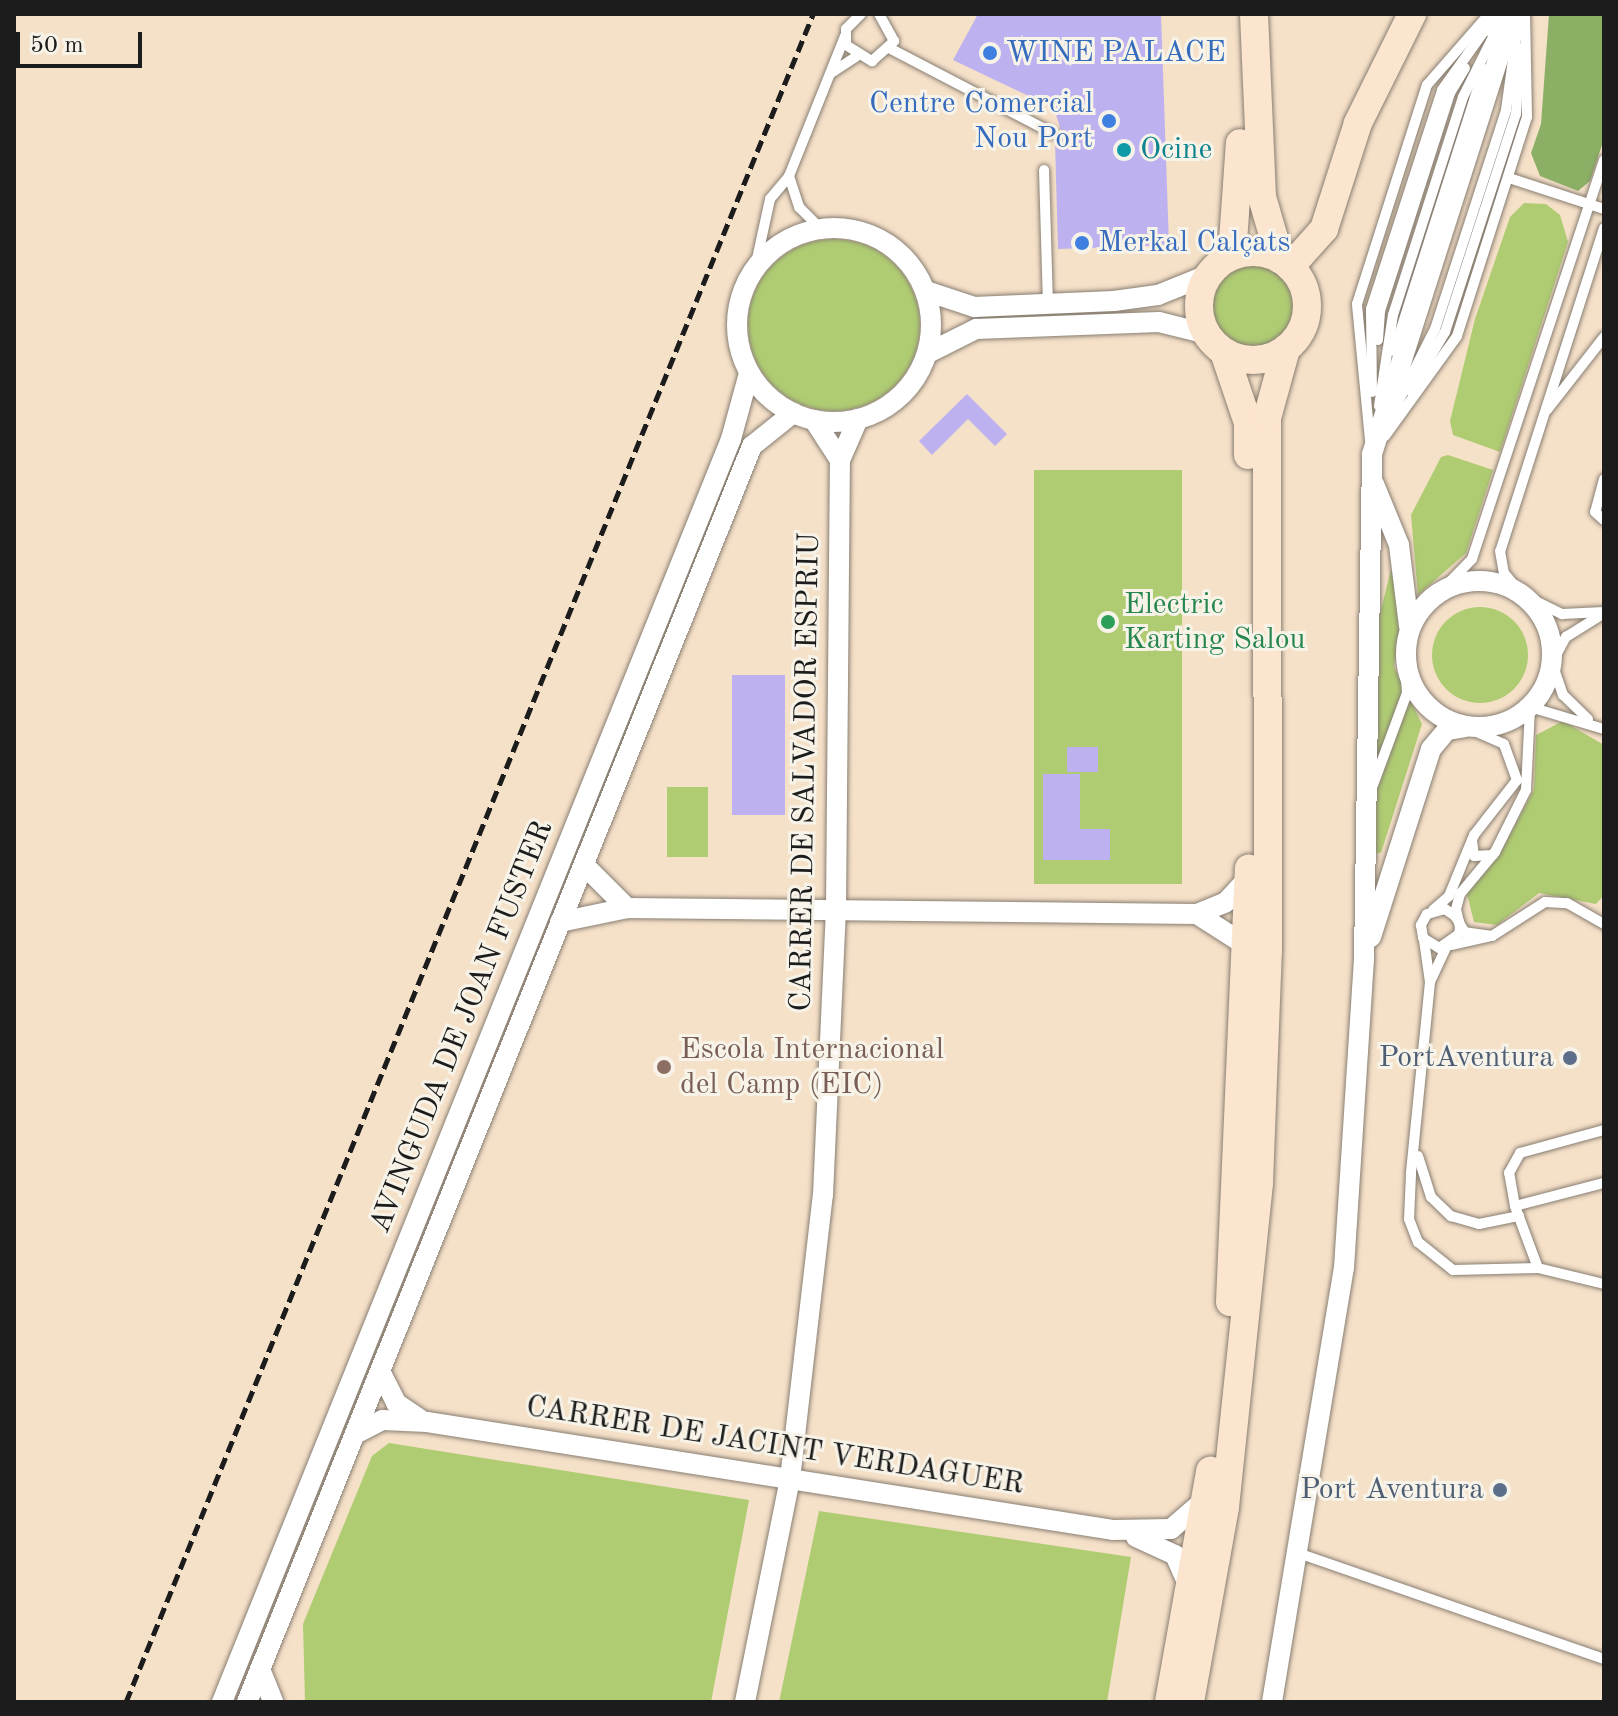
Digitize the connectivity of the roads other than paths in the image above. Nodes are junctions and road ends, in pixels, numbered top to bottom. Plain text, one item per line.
1 (861, 14) edge
2 (879, 14) edge
3 (1235, 14) edge
4 (1254, 14) edge
5 (1412, 14) edge
6 (1489, 14) edge
7 (1511, 14) edge
8 (845, 36) junction
9 (891, 49) junction
10 (856, 57) junction
11 (831, 73) junction
12 (1054, 134) dead end
13 (1604, 160) edge
14 (1044, 170) dead end
15 (789, 176) junction
16 (1509, 178) junction
17 (1590, 204) junction
18 (1604, 209) edge
19 (820, 228) junction
20 (1604, 228) edge
21 (1285, 263) junction
22 (1221, 265) junction
23 (755, 268) junction
24 (926, 291) junction
25 (1048, 304) junction
26 (1604, 337) edge
27 (1216, 343) junction
28 (1286, 349) junction
29 (928, 353) junction
30 (749, 373) junction
31 (793, 413) junction
32 (1541, 418) junction
33 (858, 419) junction
34 (814, 420) junction
35 (1372, 454) junction
36 (840, 460) junction
37 (1371, 477) junction
38 (1604, 479) edge
39 (1604, 520) edge
40 (1442, 590) junction
41 (1521, 594) junction
42 (1604, 613) edge
43 (1406, 642) junction
44 (1552, 663) junction
45 (1405, 665) junction
46 (1530, 707) junction
47 (1465, 727) junction
48 (1600, 728) edge
49 (1364, 820) junction
50 (1472, 839) junction
51 (1493, 855) junction
52 (586, 867) junction
53 (1249, 877) junction
54 (627, 908) junction
55 (836, 910) junction
56 (1432, 911) junction
57 (1197, 914) junction
58 (560, 922) junction
59 (1459, 922) junction
60 (1604, 924) edge
61 (1492, 936) junction
62 (1423, 938) junction
63 (1449, 945) junction
64 (1247, 946) junction
65 (1364, 960) junction
66 (1430, 982) junction
67 (1604, 1130) edge
68 (1417, 1154) junction
69 (1604, 1183) edge
70 (1517, 1211) junction
71 (1538, 1268) junction
72 (1604, 1284) edge
73 (381, 1373) junction
74 (427, 1422) junction
75 (355, 1434) junction
76 (790, 1479) junction
77 (1207, 1498) junction
78 (298, 1514) junction
79 (1113, 1530) junction
80 (1301, 1554) junction
81 (1191, 1589) junction
82 (1604, 1659) edge
83 (260, 1669) junction
84 (222, 1702) edge
85 (244, 1702) edge
86 (273, 1702) edge
87 (745, 1702) edge
88 (1169, 1702) edge
89 (1190, 1702) edge
90 (1272, 1702) edge

1 - 8 lane
2 - 9 lane
3 - 22 street
4 - 21 street
5 - 21 street
6 - 35 lane
7 - 16 lane
7 - 35 street
7 - 35 lane
7 - 35 lane
8 - 10 lane
8 - 11 lane
9 - 10 lane
9 - 12 lane
10 - 11 lane
11 - 15 lane
13 - 17 lane
14 - 25 lane
15 - 19 lane
15 - 23 lane
16 - 17 lane
16 - 35 lane
17 - 18 lane
17 - 40 lane
19 - 23 street
19 - 24 street
20 - 32 lane
21 - 22 street
21 - 28 street
22 - 25 street
22 - 27 street
23 - 30 street
24 - 25 street
24 - 29 street
26 - 32 lane
27 - 28 street
27 - 29 street
27 - 53 street
28 - 89 street
29 - 33 street
30 - 31 street
30 - 78 street, AVINGUDA DE JOAN FUSTER
31 - 34 street
31 - 52 street, AVINGUDA DE JOAN FUSTER
32 - 41 lane
33 - 34 street
33 - 36 street, CARRER DE SALVADOR ESPRIU
34 - 36 street
35 - 37 street
36 - 55 street, CARRER DE SALVADOR ESPRIU
37 - 43 street
37 - 49 street
38 - 39 lane
40 - 41 street
40 - 43 street
41 - 42 lane
41 - 44 street
42 - 44 lane
43 - 45 street
44 - 46 street
44 - 48 lane
45 - 47 street
45 - 49 lane
46 - 47 street
46 - 48 lane
46 - 51 lane
47 - 50 lane
47 - 65 street
49 - 65 street
50 - 51 lane
50 - 56 lane
51 - 59 lane
52 - 54 street
52 - 58 street, AVINGUDA DE JOAN FUSTER
53 - 57 street
53 - 64 street
54 - 55 street
54 - 58 street
55 - 57 street
55 - 76 street, CARRER DE SALVADOR ESPRIU
56 - 59 lane
56 - 62 lane
57 - 64 street
58 - 73 street, AVINGUDA DE JOAN FUSTER
59 - 61 lane
59 - 63 lane
60 - 61 lane
61 - 63 lane
62 - 63 lane
62 - 66 lane
63 - 66 lane
64 - 77 street
65 - 80 street
66 - 68 lane
67 - 70 lane
68 - 70 lane
68 - 71 lane
69 - 70 lane
70 - 71 lane
71 - 72 lane
73 - 74 street, CARRER DE JACINT VERDAGUER
73 - 75 street, AVINGUDA DE JOAN FUSTER
74 - 75 street, CARRER DE JACINT VERDAGUER
74 - 76 street, CARRER DE JACINT VERDAGUER
75 - 83 street, AVINGUDA DE JOAN FUSTER
76 - 79 street, CARRER DE JACINT VERDAGUER
76 - 87 street, CARRER DE SALVADOR ESPRIU
77 - 79 street, CARRER DE JACINT VERDAGUER
77 - 81 street
78 - 84 street, AVINGUDA DE JOAN FUSTER
78 - 85 street
79 - 81 street, CARRER DE JACINT VERDAGUER
80 - 82 lane
80 - 90 street
81 - 88 street
83 - 85 street, AVINGUDA DE JOAN FUSTER
83 - 86 street

